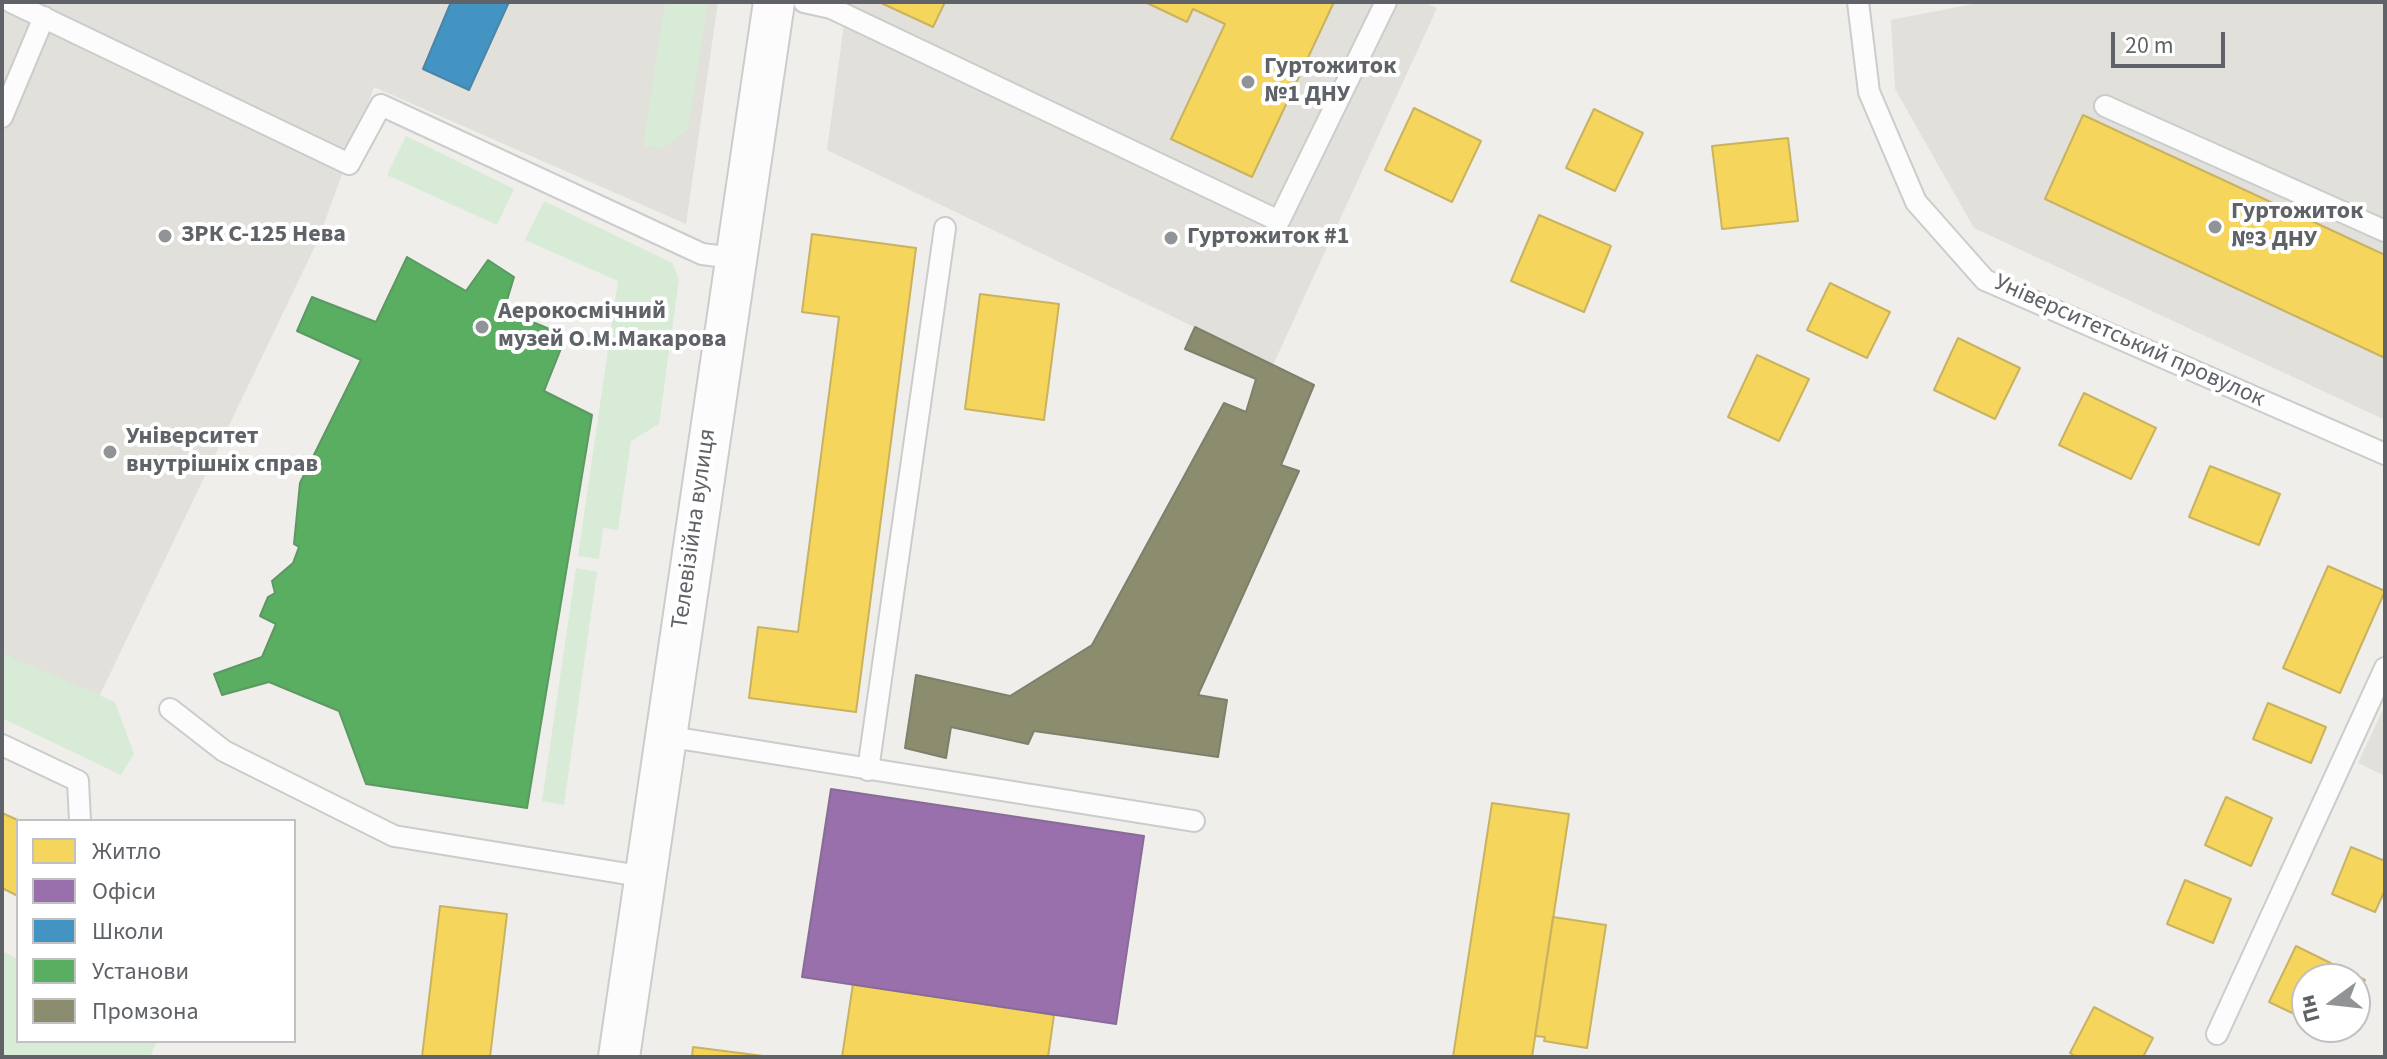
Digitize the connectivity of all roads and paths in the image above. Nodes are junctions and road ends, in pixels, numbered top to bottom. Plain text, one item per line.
1 (11, 2) edge
2 (774, 2) edge
3 (804, 2) edge
4 (1386, 2) edge
5 (1858, 2) edge
6 (44, 17) junction
7 (2105, 106) dead end
8 (2, 117) edge
9 (945, 228) dead end
10 (2385, 231) edge
11 (734, 258) junction
12 (2385, 454) edge
13 (2385, 668) edge
14 (170, 709) dead end
15 (665, 736) junction
16 (2, 745) edge
17 (868, 770) junction
18 (80, 819) edge
19 (1194, 821) dead end
20 (646, 877) junction
21 (2217, 1034) dead end
22 (619, 1057) edge

1 - 6 lane
2 - 11 street, Телевізійна вулиця
3 - 4 lane
5 - 12 lane, Університетський провулок
6 - 8 lane
6 - 11 lane
7 - 10 lane
9 - 17 lane
11 - 15 street, Телевізійна вулиця
13 - 21 lane
14 - 20 lane
15 - 17 lane
15 - 20 street, Телевізійна вулиця
16 - 18 lane
17 - 19 lane
20 - 22 street, Телевізійна вулиця

